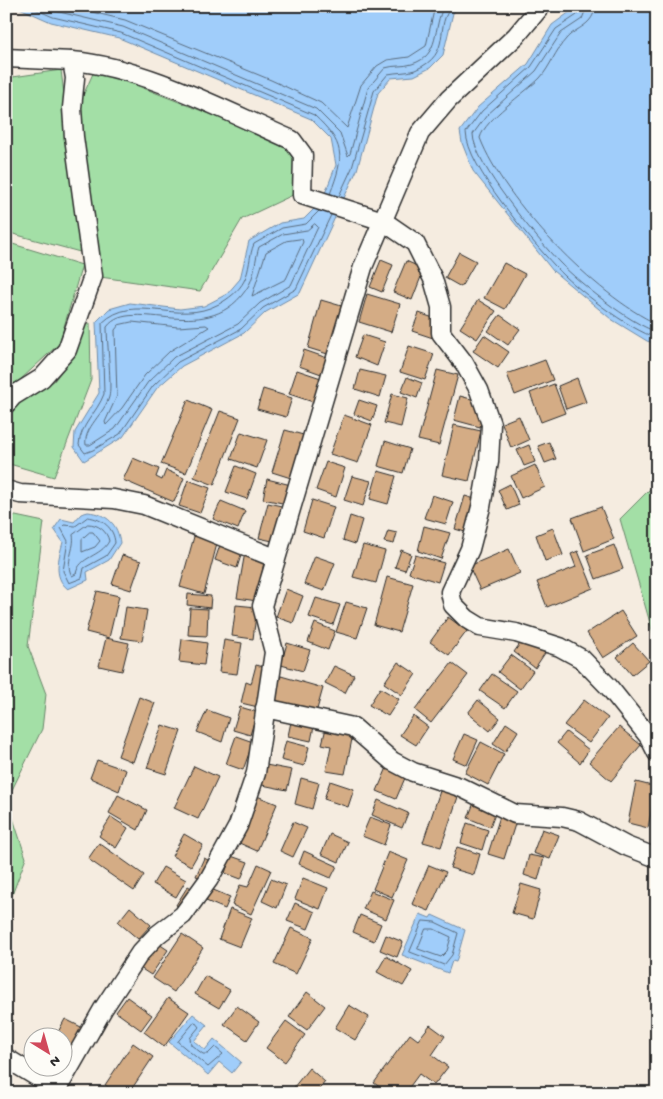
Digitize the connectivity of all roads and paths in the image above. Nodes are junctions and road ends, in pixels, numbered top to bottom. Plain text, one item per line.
1 (541, 6) edge
2 (6, 58) edge
3 (72, 61) junction
4 (382, 222) junction
5 (6, 404) edge
6 (6, 490) edge
7 (276, 558) junction
8 (265, 708) junction
9 (657, 753) edge
10 (657, 858) edge
11 (6, 1058) edge
12 (56, 1091) edge

1 - 4 street
2 - 3 street
3 - 4 street
3 - 5 street
4 - 7 street
4 - 9 street
6 - 7 street
7 - 8 street
8 - 10 street
8 - 12 street
11 - 12 street

